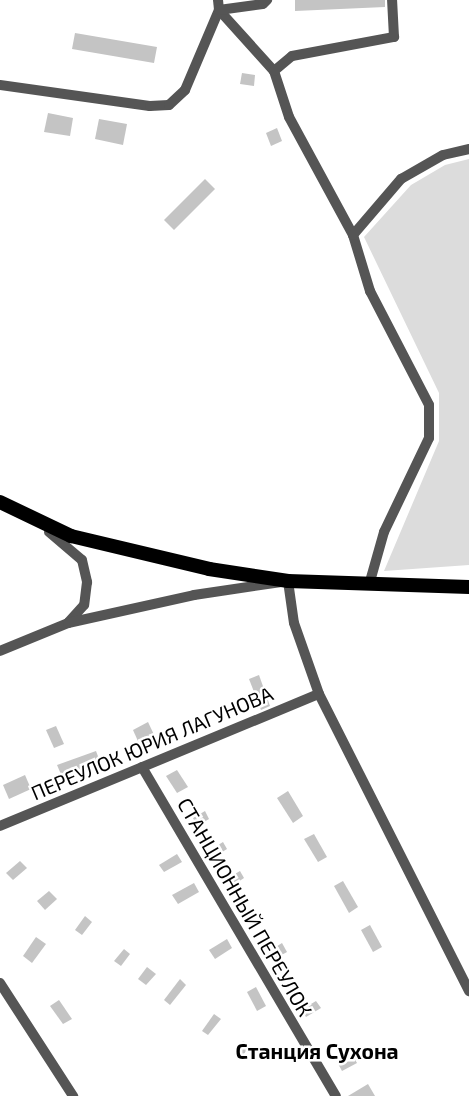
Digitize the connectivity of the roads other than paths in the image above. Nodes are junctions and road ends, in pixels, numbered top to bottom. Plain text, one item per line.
1 (267, 0) edge
2 (392, 0) edge
3 (218, 5) edge
4 (274, 71) junction
5 (0, 85) edge
6 (469, 149) edge
7 (353, 235) junction
8 (0, 502) edge
9 (12, 510) junction
10 (288, 580) junction
11 (369, 585) junction
12 (469, 587) edge
13 (68, 623) junction
14 (0, 651) edge
15 (319, 694) junction
16 (142, 767) junction
17 (0, 826) edge
18 (0, 983) edge
19 (469, 991) edge
20 (73, 1096) edge
21 (336, 1096) edge

1 - 3 street
2 - 4 street
3 - 4 street
3 - 5 street
4 - 7 street
6 - 7 street
7 - 11 street
8 - 9 main road
9 - 10 main road
9 - 13 street
10 - 11 main road
10 - 13 street
10 - 15 street
11 - 12 main road
13 - 14 street
15 - 16 street, ПЕРЕУЛОК ЮРИЯ ЛАГУНОВА
15 - 19 street
16 - 17 street, ПЕРЕУЛОК ЮРИЯ ЛАГУНОВА
16 - 21 street, СТАНЦИОННЫЙ ПЕРЕУЛОК
18 - 20 street

